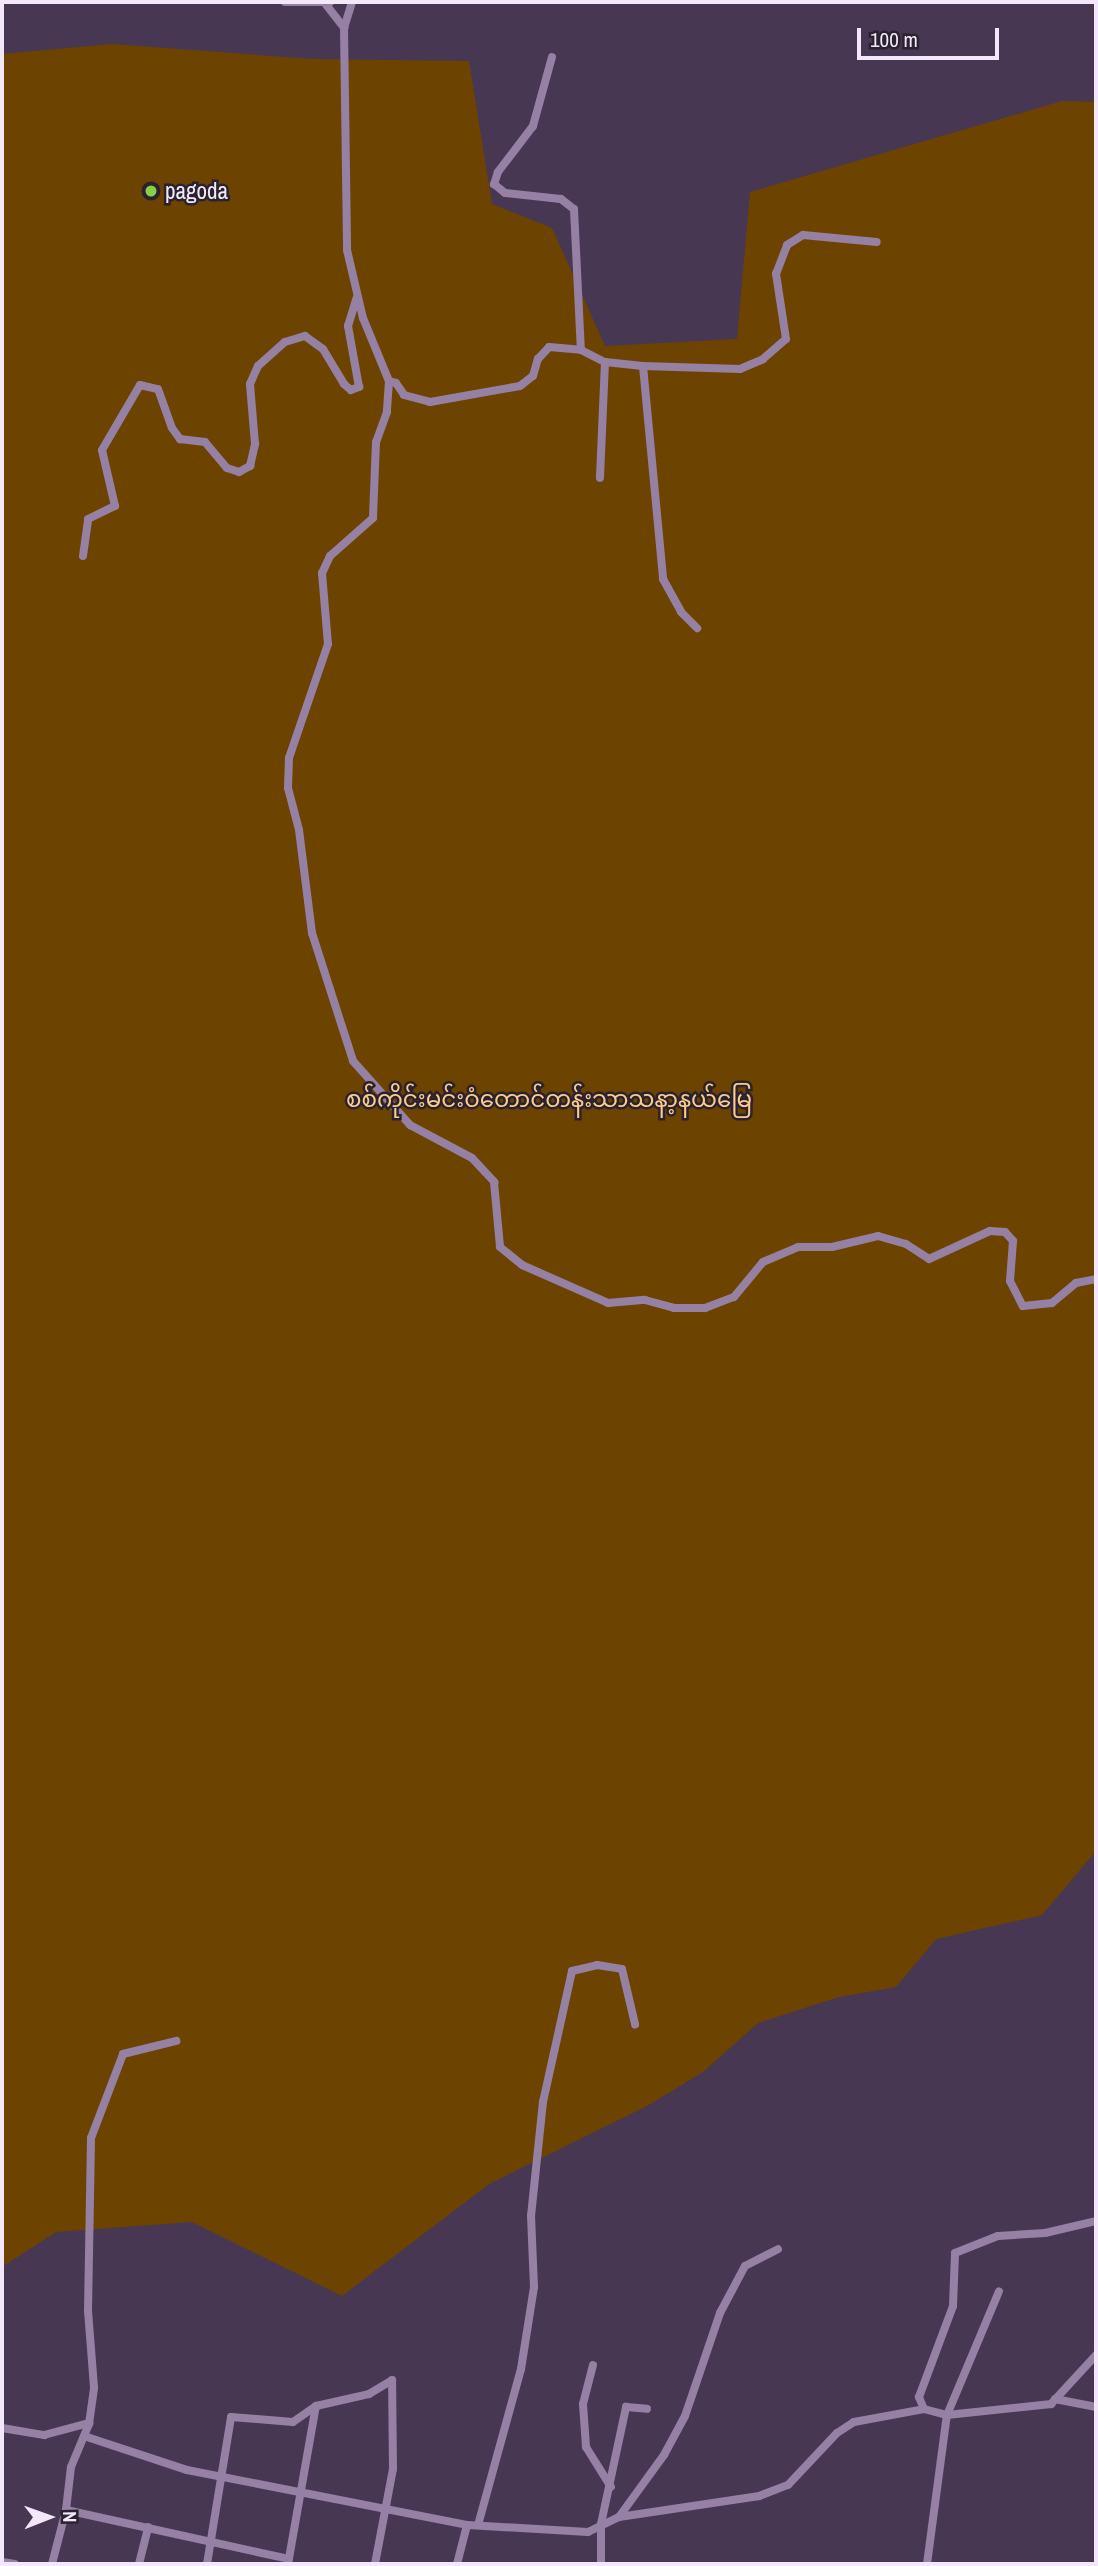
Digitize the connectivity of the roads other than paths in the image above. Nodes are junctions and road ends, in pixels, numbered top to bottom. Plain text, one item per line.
1 (285, 2) edge
2 (324, 2) edge
3 (330, 2) edge
4 (352, 2) edge
5 (344, 28) junction
6 (552, 57) dead end
7 (877, 242) dead end
8 (357, 289) junction
9 (581, 350) junction
10 (605, 362) junction
11 (643, 366) junction
12 (389, 381) junction
13 (600, 478) dead end
14 (83, 556) dead end
15 (697, 628) dead end
16 (1096, 1279) edge
17 (635, 2024) dead end
18 (176, 2041) dead end
19 (1096, 2221) edge
20 (778, 2249) dead end
21 (999, 2291) dead end
22 (1096, 2355) edge
23 (593, 2365) dead end
24 (1055, 2399) junction
25 (316, 2406) junction
26 (1096, 2407) edge
27 (647, 2409) dead end
28 (924, 2409) junction
29 (947, 2415) junction
30 (89, 2423) junction
31 (2, 2428) edge
32 (84, 2436) junction
33 (225, 2477) junction
34 (611, 2487) junction
35 (301, 2491) junction
36 (386, 2507) junction
37 (66, 2510) junction
38 (618, 2517) junction
39 (601, 2524) junction
40 (467, 2525) junction
41 (478, 2525) junction
42 (148, 2527) junction
43 (213, 2540) junction
44 (288, 2561) edge
45 (2, 2562) edge
46 (15, 2564) edge
47 (52, 2564) edge
48 (139, 2564) edge
49 (207, 2564) edge
50 (375, 2564) edge
51 (457, 2564) edge
52 (601, 2564) edge
53 (928, 2564) edge

1 - 2 street
2 - 3 street
2 - 5 street
4 - 5 street
5 - 8 street
6 - 9 street
7 - 11 street
8 - 12 street
8 - 14 street
9 - 10 street
9 - 12 street
10 - 11 street
10 - 13 street
11 - 15 street
12 - 16 street
17 - 41 street
18 - 30 street
19 - 28 street
20 - 38 street
21 - 29 street
22 - 24 street
23 - 34 street
24 - 26 street
24 - 29 street
25 - 33 street
25 - 35 street
25 - 36 street
27 - 34 street
28 - 29 street
28 - 38 street
29 - 53 street
30 - 31 street
30 - 32 street
32 - 33 street
32 - 37 street
33 - 35 street
33 - 43 street
34 - 39 street
35 - 36 street
35 - 44 street
36 - 40 street
36 - 50 street
37 - 42 street
37 - 47 street
38 - 39 street
39 - 41 street
39 - 52 street
40 - 41 street
40 - 51 street
42 - 43 street
42 - 48 street
43 - 44 street
43 - 49 street
45 - 46 street

